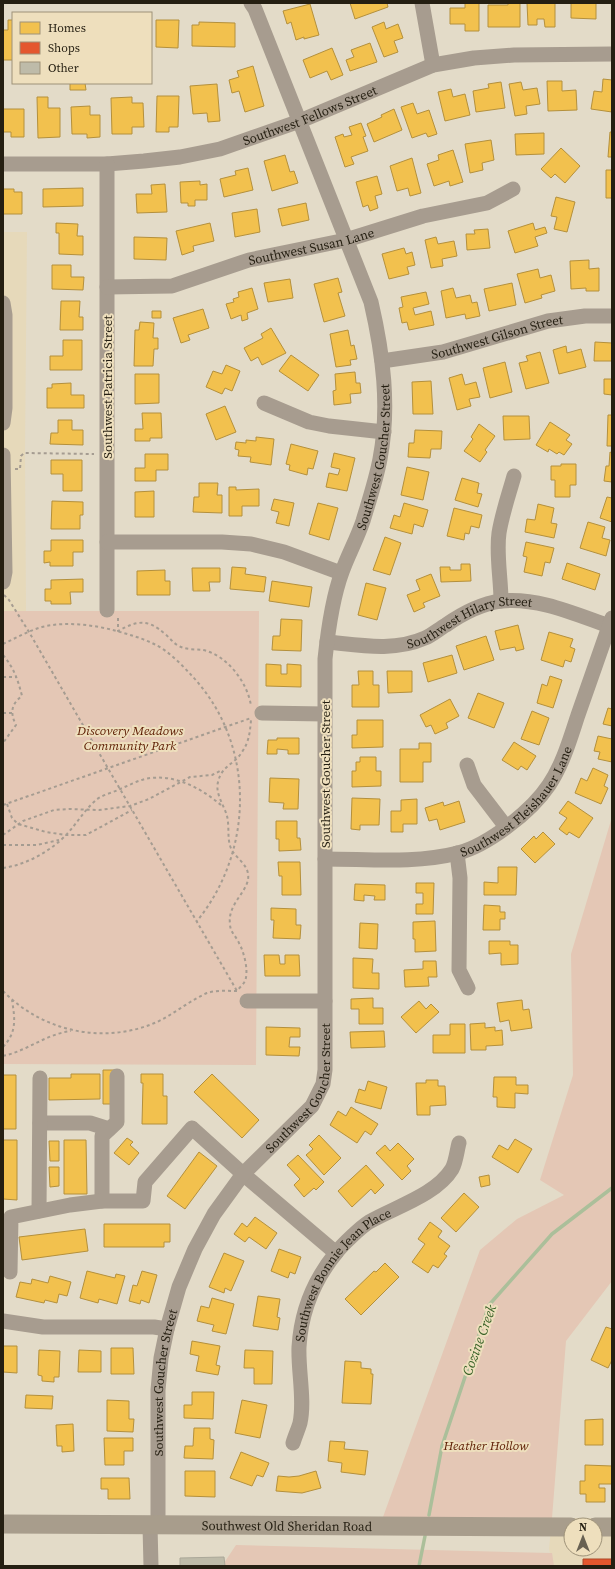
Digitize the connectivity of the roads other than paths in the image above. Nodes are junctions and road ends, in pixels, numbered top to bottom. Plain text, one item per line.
1 (251, 3) edge
2 (422, 3) edge
3 (612, 54) edge
4 (433, 65) junction
5 (300, 121) junction
6 (3, 164) edge
7 (107, 164) junction
8 (513, 189) dead end
9 (346, 240) junction
10 (107, 287) junction
11 (3, 303) edge
12 (612, 316) edge
13 (382, 361) junction
14 (264, 403) dead end
15 (3, 423) edge
16 (384, 432) junction
17 (4, 462) edge
18 (514, 476) dead end
19 (107, 542) junction
20 (341, 573) junction
21 (3, 582) edge
22 (501, 601) junction
23 (107, 610) road end
24 (611, 624) edge
25 (327, 642) junction
26 (325, 714) junction
27 (254, 715) road end
28 (467, 765) dead end
29 (506, 828) junction
30 (457, 853) junction
31 (325, 859) junction
32 (468, 988) dead end
33 (240, 996) road end
34 (325, 1001) junction
35 (117, 1076) dead end
36 (40, 1078) dead end
37 (40, 1123) junction
38 (109, 1129) junction
39 (459, 1143) dead end
40 (243, 1174) junction
41 (102, 1201) junction
42 (39, 1211) junction
43 (336, 1253) junction
44 (10, 1272) dead end
45 (3, 1321) edge
46 (166, 1329) junction
47 (293, 1443) dead end
48 (3, 1524) edge
49 (154, 1526) junction
50 (563, 1527) edge
51 (151, 1566) edge

1 - 5 street, Southwest Goucher Street
2 - 4 street
3 - 4 street, Southwest Fellows Street
4 - 5 street, Southwest Fellows Street
5 - 7 street, Southwest Fellows Street
5 - 9 street, Southwest Goucher Street
6 - 7 street, Southwest Fellows Street
7 - 10 street, Southwest Patricia Street
8 - 9 street, Southwest Susan Lane
9 - 10 street, Southwest Susan Lane
9 - 13 street, Southwest Goucher Street
10 - 19 street, Southwest Patricia Street
11 - 15 street
12 - 13 street, Southwest Gilson Street
13 - 16 street, Southwest Goucher Street
14 - 16 street
16 - 20 street, Southwest Goucher Street
17 - 21 street
18 - 22 street
19 - 20 street
19 - 23 street, Southwest Patricia Street
20 - 25 street, Southwest Goucher Street
22 - 24 street, Southwest Hilary Street
22 - 25 street, Southwest Hilary Street
24 - 29 street, Southwest Fleishauer Lane
25 - 26 street, Southwest Goucher Street
26 - 27 street
26 - 31 street, Southwest Goucher Street
28 - 29 street
29 - 30 street, Southwest Fleishauer Lane
30 - 31 street, Southwest Fleishauer Lane
30 - 32 street
31 - 34 street, Southwest Goucher Street
33 - 34 street
34 - 40 street, Southwest Goucher Street
35 - 38 street
36 - 37 street
37 - 38 street
37 - 42 street
38 - 41 street
39 - 43 street, Southwest Bonnie Jean Place
40 - 41 street
40 - 43 street
40 - 46 street, Southwest Goucher Street
41 - 42 street
42 - 44 street
43 - 47 street, Southwest Bonnie Jean Place
45 - 46 street
46 - 49 street, Southwest Goucher Street
48 - 49 main road, Southwest Old Sheridan Road
49 - 50 main road, Southwest Old Sheridan Road
49 - 51 street, Southwest Goucher Street

